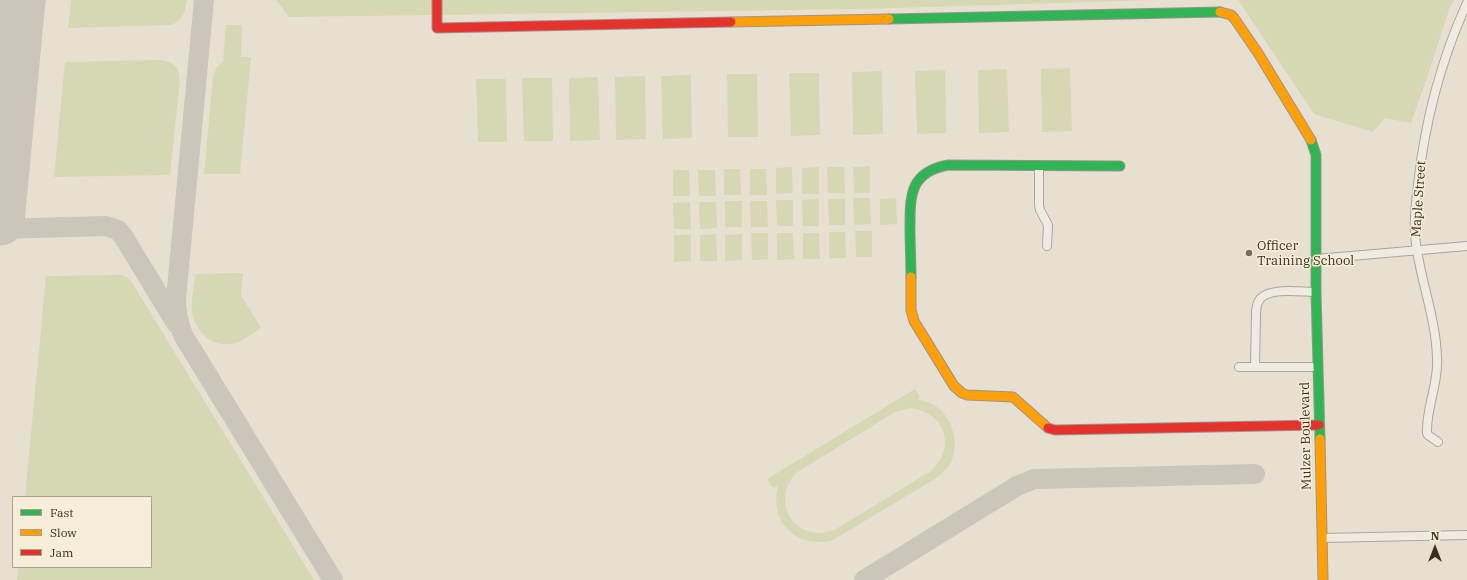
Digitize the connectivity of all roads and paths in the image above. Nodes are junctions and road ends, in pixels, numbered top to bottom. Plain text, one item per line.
1 (437, 0) edge
2 (1467, 3) edge
3 (1464, 16) edge
4 (1039, 166) junction
5 (1120, 166) dead end
6 (1047, 246) dead end
7 (1467, 246) edge
8 (1417, 250) junction
9 (1316, 259) junction
10 (1316, 292) junction
11 (1255, 366) junction
12 (1239, 367) dead end
13 (1318, 367) junction
14 (1319, 425) junction
15 (1438, 442) dead end
16 (1467, 535) edge
17 (1322, 538) junction
18 (1323, 580) edge

1 - 9 street, Mulzer Boulevard
2 - 3 street, Maple Street
3 - 8 street, Maple Street
4 - 5 street
4 - 6 street
4 - 14 street
7 - 8 street
8 - 9 street
8 - 15 street, Maple Street
9 - 10 street, Mulzer Boulevard
10 - 11 street
10 - 13 street, Mulzer Boulevard
11 - 12 street
11 - 13 street
13 - 14 street, Mulzer Boulevard
14 - 17 street, Mulzer Boulevard
16 - 17 street
17 - 18 street, Mulzer Boulevard

